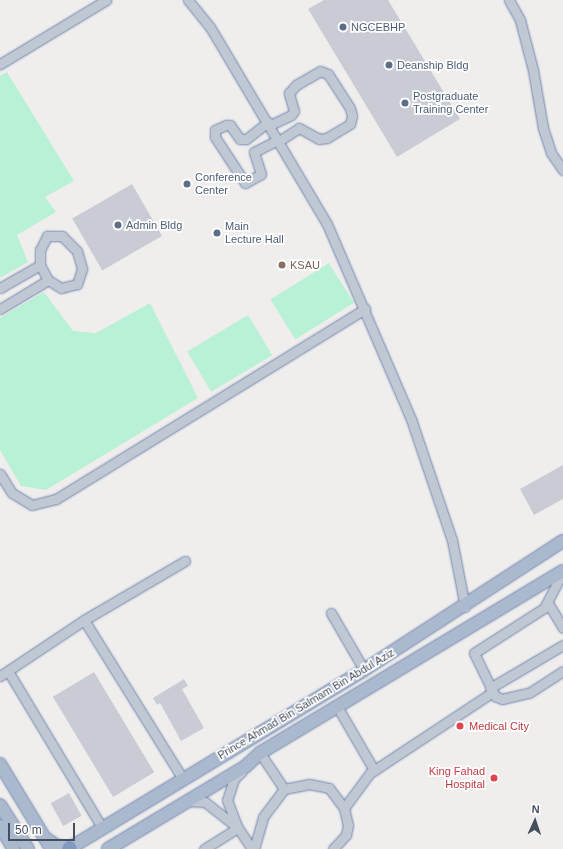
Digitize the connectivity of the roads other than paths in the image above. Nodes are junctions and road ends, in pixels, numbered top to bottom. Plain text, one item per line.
1 (106, 0) edge
2 (188, 0) edge
3 (509, 0) edge
4 (0, 64) edge
5 (269, 124) junction
6 (279, 140) junction
7 (563, 170) edge
8 (40, 265) junction
9 (48, 280) junction
10 (0, 288) edge
11 (0, 309) edge
12 (366, 309) junction
13 (0, 474) edge
14 (563, 541) edge
15 (185, 561) dead end
16 (563, 572) edge
17 (548, 604) junction
18 (465, 606) junction
19 (331, 612) dead end
20 (84, 620) junction
21 (563, 628) edge
22 (563, 645) edge
23 (364, 670) junction
24 (563, 671) edge
25 (4, 673) edge
26 (492, 690) junction
27 (327, 691) junction
28 (338, 708) junction
29 (260, 753) junction
30 (0, 764) edge
31 (246, 766) junction
32 (374, 770) junction
33 (183, 779) junction
34 (284, 790) junction
35 (186, 801) junction
36 (0, 805) edge
37 (344, 808) junction
38 (0, 826) edge
39 (238, 828) junction
40 (103, 829) junction
41 (45, 838) junction
42 (70, 848) edge
43 (14, 849) edge
44 (28, 849) edge
45 (52, 849) edge
46 (108, 849) edge
47 (204, 849) edge
48 (253, 849) edge
49 (333, 849) edge

1 - 4 street
2 - 5 street
3 - 7 street
5 - 6 street
5 - 6 street
5 - 6 street
6 - 12 street
8 - 9 street
8 - 9 street
8 - 10 street
9 - 11 street
12 - 13 street
12 - 18 street
14 - 18 main road, Prince Ahmad Bin Salmam Bin Abdul Aziz
15 - 20 street
16 - 17 street
16 - 28 main road, Prince Ahmad Bin Salmam Bin Abdul Aziz
17 - 21 street
17 - 26 street
18 - 23 main road, Prince Ahmad Bin Salmam Bin Abdul Aziz
19 - 23 street
20 - 25 street
20 - 33 street
22 - 26 street
23 - 27 main road, Prince Ahmad Bin Salmam Bin Abdul Aziz
24 - 26 street
25 - 40 street
26 - 32 street
27 - 28 main road
27 - 33 main road, Prince Ahmad Bin Salmam Bin Abdul Aziz
28 - 29 main road, Prince Ahmad Bin Salmam Bin Abdul Aziz
28 - 32 street
29 - 31 main road, Prince Ahmad Bin Salmam Bin Abdul Aziz
29 - 34 street
30 - 41 main road
31 - 35 main road, Prince Ahmad Bin Salmam Bin Abdul Aziz
31 - 39 street
32 - 37 street
33 - 40 main road, Prince Ahmad Bin Salmam Bin Abdul Aziz
34 - 37 street
34 - 48 street
35 - 39 street
35 - 46 main road, Prince Ahmad Bin Salmam Bin Abdul Aziz
36 - 44 main road
37 - 49 street
38 - 43 main road
39 - 47 street
39 - 48 street
40 - 42 main road, Prince Ahmad Bin Salmam Bin Abdul Aziz
41 - 42 main road, Prince Ahmad Bin Salmam Bin Abdul Aziz
41 - 45 main road

